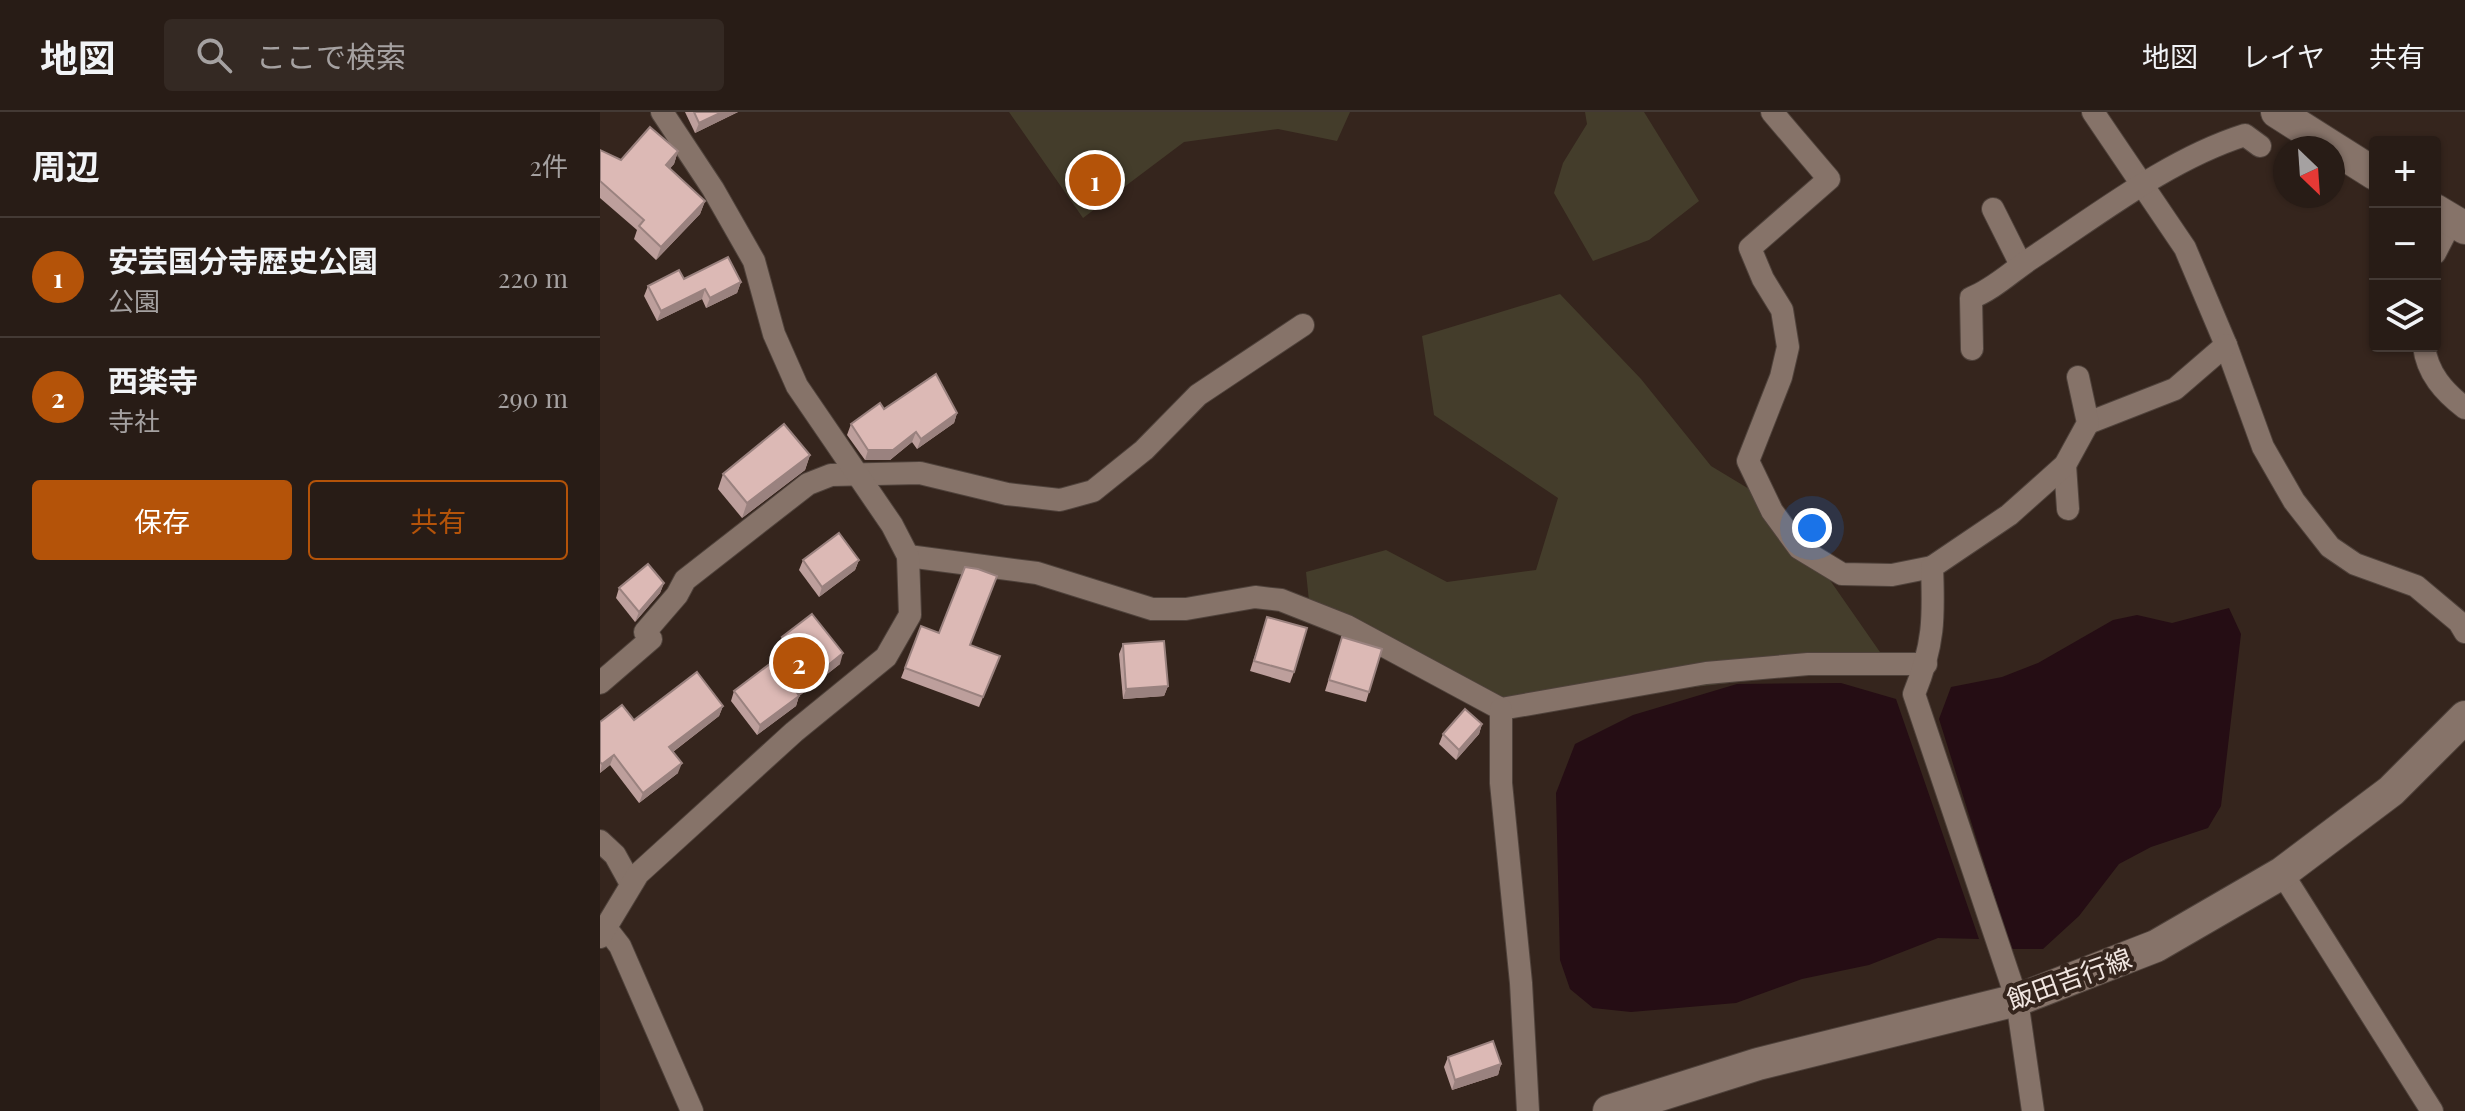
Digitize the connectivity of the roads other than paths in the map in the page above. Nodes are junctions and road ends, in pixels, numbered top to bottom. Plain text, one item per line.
1 (662, 112) edge
2 (1772, 112) edge
3 (2093, 112) edge
4 (2289, 115) edge
5 (2260, 146) dead end
6 (2369, 170) edge
7 (2142, 186) junction
8 (1993, 209) dead end
9 (2451, 220) edge
10 (2441, 241) edge
11 (2021, 265) junction
12 (1303, 325) dead end
13 (2226, 345) junction
14 (1972, 349) dead end
15 (2425, 352) edge
16 (2078, 377) dead end
17 (2465, 408) edge
18 (2088, 423) junction
19 (2065, 465) junction
20 (856, 473) junction
21 (2068, 509) dead end
22 (908, 556) junction
23 (1932, 567) junction
24 (2465, 632) edge
25 (1926, 664) junction
26 (600, 683) edge
27 (1501, 709) junction
28 (2465, 717) edge
29 (600, 841) edge
30 (2282, 873) junction
31 (631, 884) junction
32 (603, 933) edge
33 (2017, 1000) junction
34 (692, 1111) edge
35 (1528, 1111) edge
36 (1609, 1111) edge
37 (2033, 1111) edge
38 (2432, 1111) edge

1 - 20 street
2 - 23 street
3 - 7 street
4 - 6 main road
5 - 7 street
7 - 11 street
7 - 13 street
8 - 11 street
9 - 10 street
11 - 14 street
12 - 20 street
13 - 18 street
13 - 24 street
15 - 17 street
16 - 18 street
18 - 19 street
19 - 21 street
19 - 23 street
20 - 22 street
20 - 26 street
22 - 27 street
22 - 31 street
23 - 25 street
25 - 27 street
25 - 33 street
27 - 35 street
28 - 30 main road, 飯田吉行線
29 - 31 street
30 - 33 main road, 飯田吉行線
30 - 38 street
31 - 32 street
32 - 34 street
33 - 36 main road, 飯田吉行線
33 - 37 street

